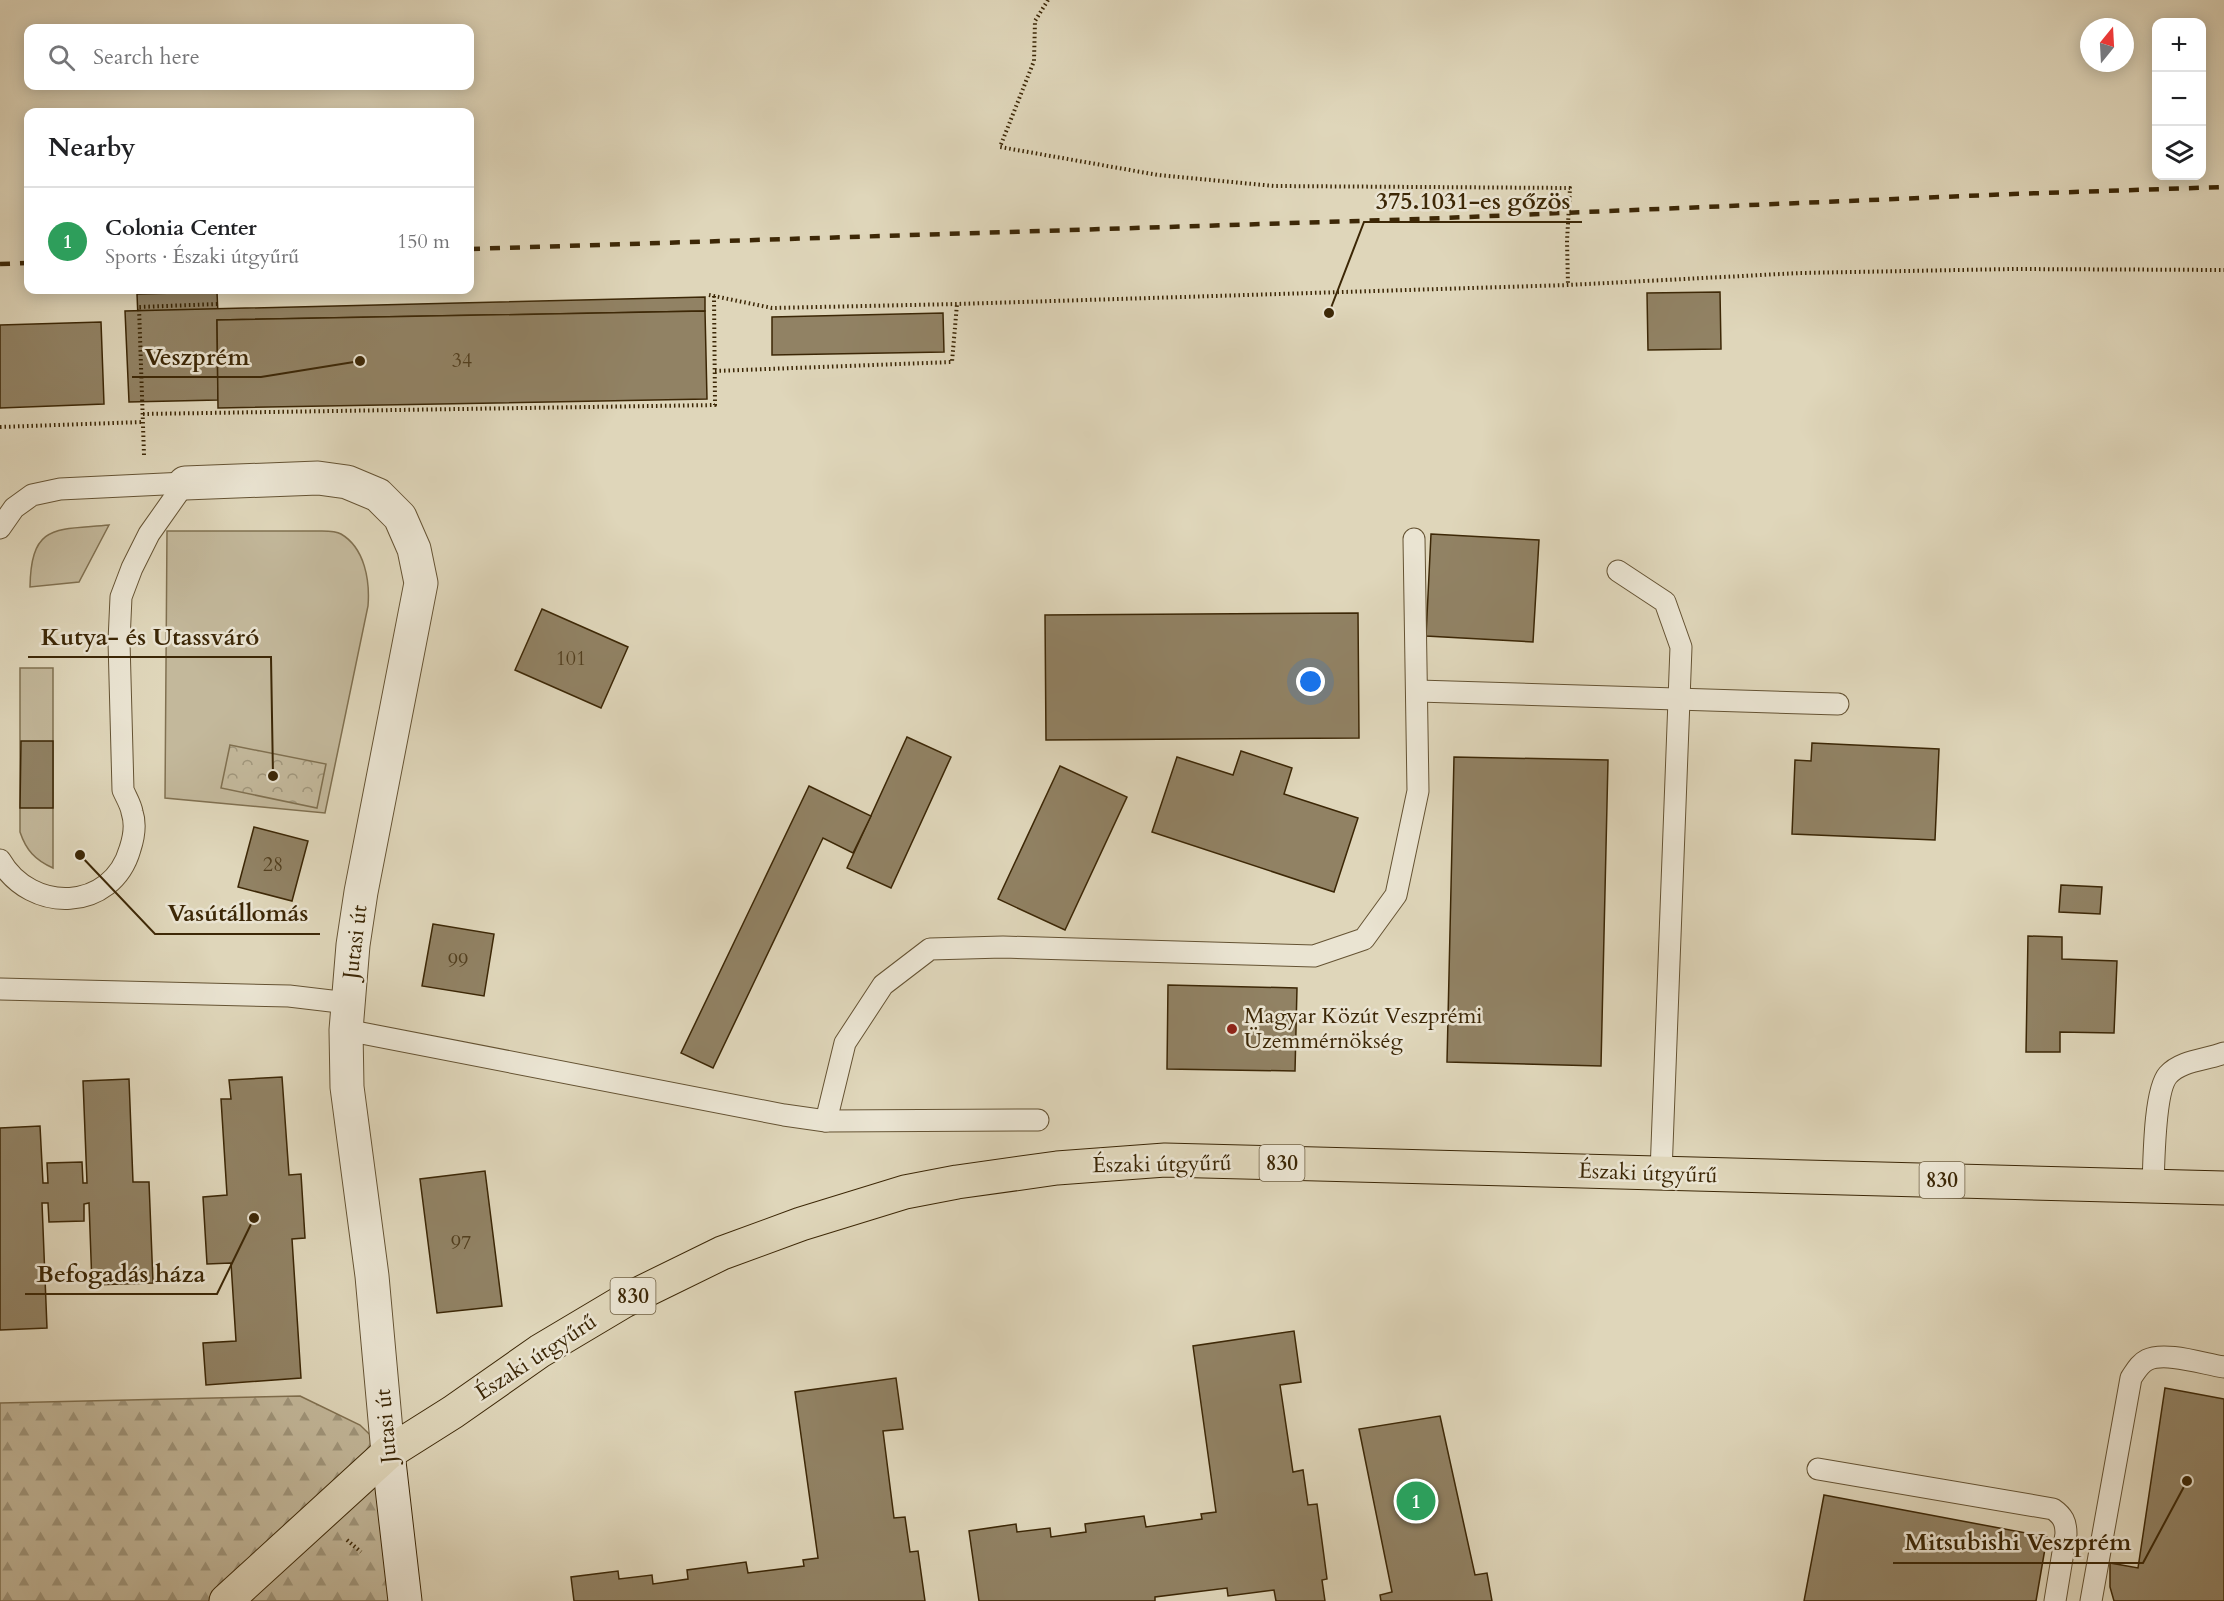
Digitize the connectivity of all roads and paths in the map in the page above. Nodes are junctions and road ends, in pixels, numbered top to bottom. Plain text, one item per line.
1 (1048, 0) edge
2 (2224, 270) edge
3 (1568, 285) junction
4 (218, 304) dead end
5 (957, 304) junction
6 (715, 371) junction
7 (143, 397) dead end
8 (143, 414) dead end
9 (143, 422) dead end
10 (0, 427) edge
11 (185, 483) junction
12 (0, 528) edge
13 (1414, 539) dead end
14 (1618, 572) dead end
15 (1418, 691) junction
16 (1679, 700) junction
17 (1838, 704) dead end
18 (0, 860) edge
19 (0, 989) edge
20 (347, 1017) junction
21 (2224, 1053) edge
22 (1038, 1120) dead end
23 (826, 1121) junction
24 (1661, 1173) junction
25 (2153, 1186) junction
26 (2224, 1188) edge
27 (2224, 1367) edge
28 (388, 1453) junction
29 (1818, 1469) dead end
30 (226, 1601) edge
31 (405, 1601) edge
32 (2055, 1601) edge
33 (2091, 1601) edge

1 - 3 path
2 - 3 path
3 - 5 path
4 - 7 path
5 - 6 path
5 - 6 path
6 - 8 path
9 - 10 path
11 - 12 lane
11 - 18 lane
11 - 20 street, Jutasi út
13 - 15 lane
14 - 16 lane
15 - 16 lane
15 - 23 lane
16 - 17 lane
16 - 24 lane
19 - 20 lane
20 - 23 lane
20 - 28 street, Jutasi út
21 - 25 lane
22 - 23 lane
24 - 25 main road, Északi útgyűrű / 830
24 - 28 main road, Északi útgyűrű / 830
25 - 26 main road, Északi útgyűrű / 830
27 - 33 lane
28 - 30 main road, Északi útgyűrű / 830
28 - 31 street, Jutasi út
29 - 32 lane

